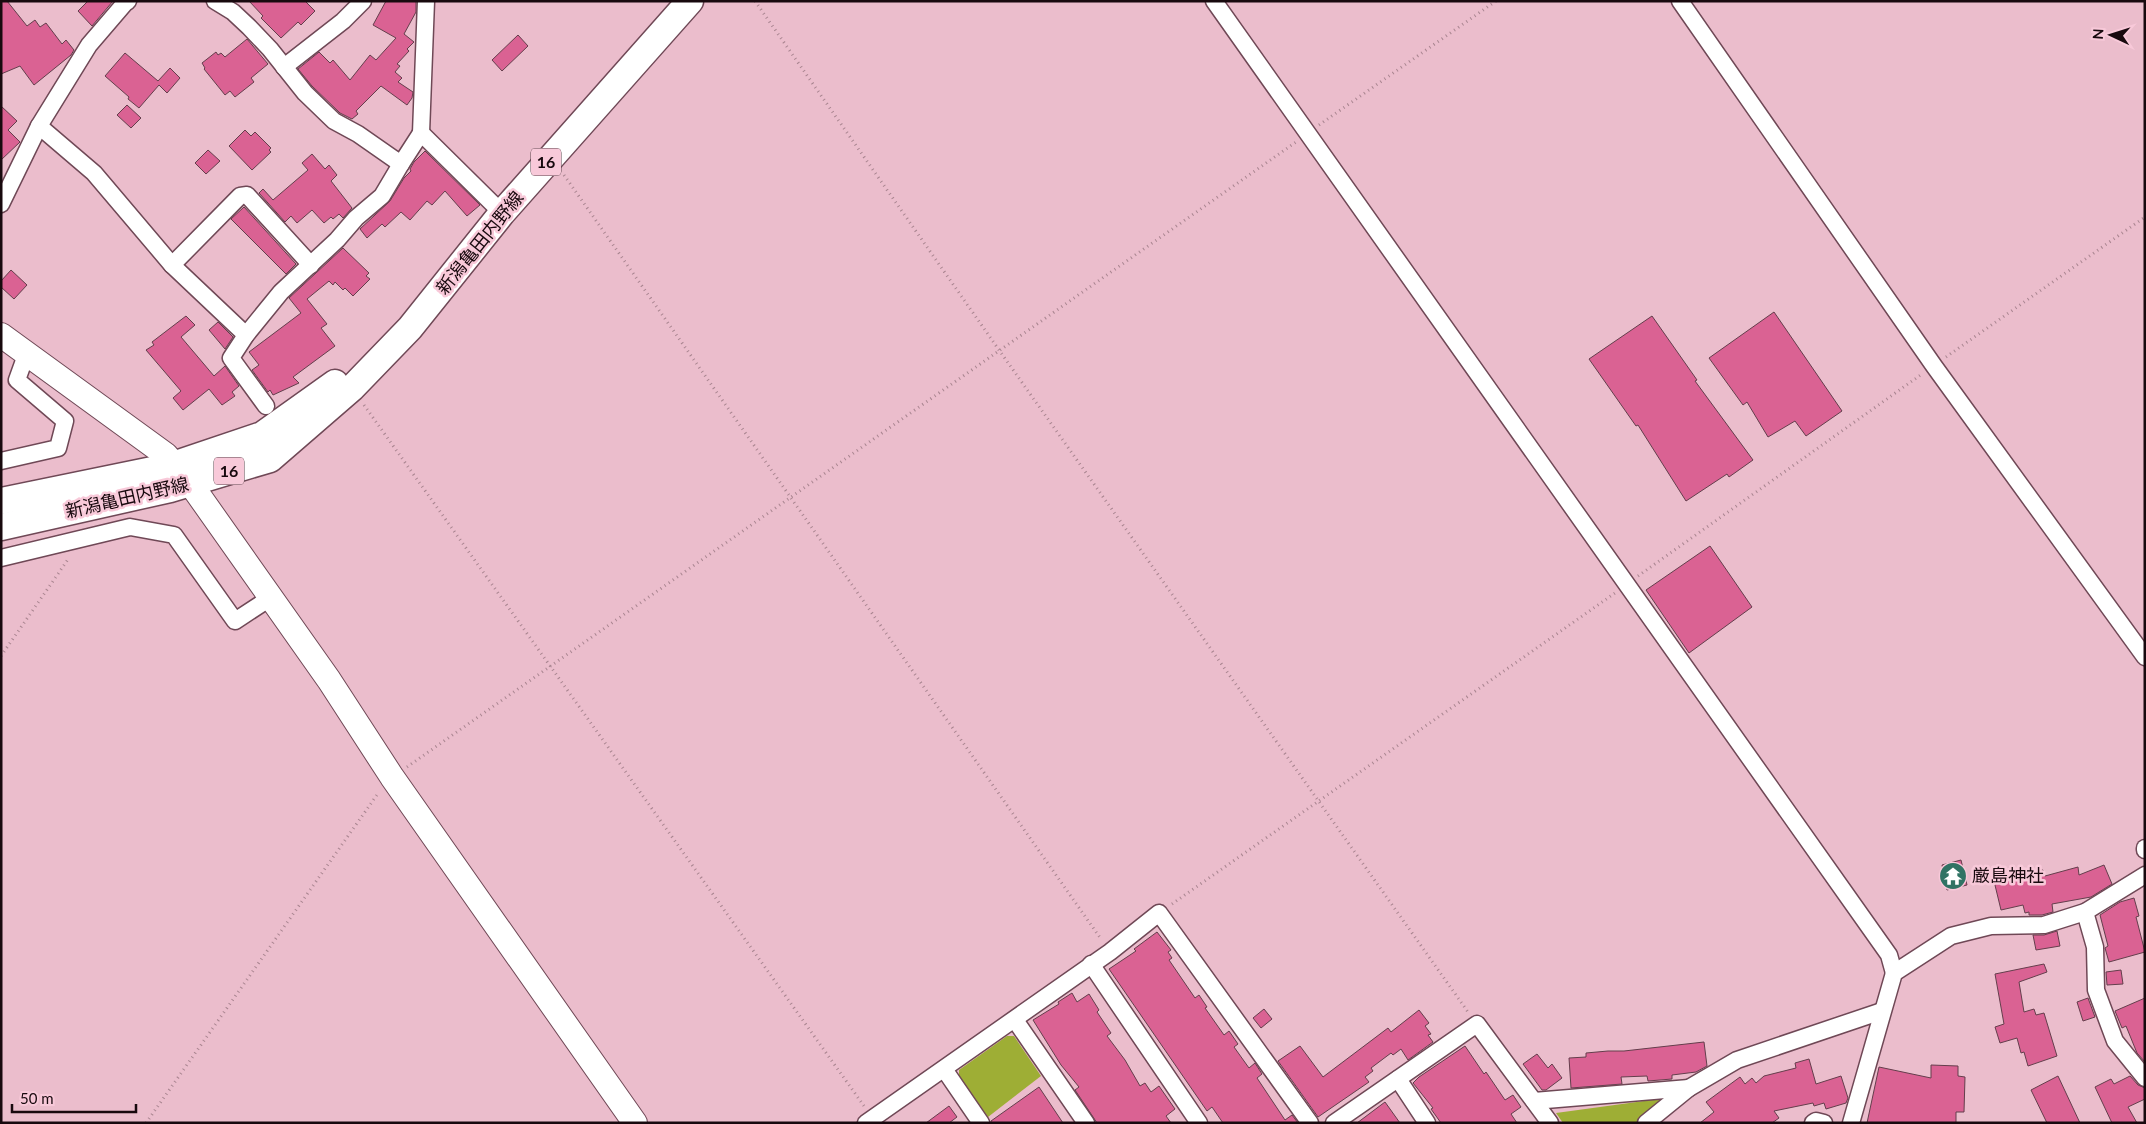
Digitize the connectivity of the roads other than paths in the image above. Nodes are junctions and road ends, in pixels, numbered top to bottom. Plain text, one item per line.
1 (128, 1) edge
2 (215, 1) edge
3 (362, 1) edge
4 (426, 1) edge
5 (690, 1) edge
6 (1214, 1) edge
7 (1680, 1) edge
8 (284, 67) junction
9 (39, 126) junction
10 (421, 133) junction
11 (401, 164) junction
12 (1, 204) edge
13 (502, 213) junction
14 (172, 265) junction
15 (311, 265) junction
16 (410, 328) junction
17 (1, 335) edge
18 (246, 335) junction
19 (26, 355) junction
20 (266, 406) dead end
21 (1, 461) edge
22 (182, 474) junction
23 (1, 501) edge
24 (1, 527) edge
25 (1, 558) edge
26 (270, 598) junction
27 (2145, 657) edge
28 (2145, 875) edge
29 (2085, 912) junction
30 (1091, 964) junction
31 (1894, 973) junction
32 (1882, 1011) junction
33 (1015, 1020) junction
34 (944, 1069) junction
35 (2145, 1078) edge
36 (1398, 1079) junction
37 (1689, 1088) junction
38 (1534, 1101) junction
39 (871, 1121) edge
40 (635, 1123) edge
41 (981, 1123) edge
42 (1086, 1123) edge
43 (1199, 1123) edge
44 (1310, 1123) edge
45 (1334, 1123) edge
46 (1427, 1123) edge
47 (1550, 1123) edge
48 (1646, 1123) edge
49 (1813, 1123) edge
50 (1824, 1123) edge
51 (1851, 1123) edge

1 - 9 street
2 - 8 street
3 - 8 street
4 - 10 street
5 - 13 main road, 新潟亀田内野線 / 16
6 - 31 street
7 - 27 street
8 - 11 street
9 - 12 street
9 - 14 street
10 - 11 street
10 - 13 street
11 - 15 street
13 - 16 main road, 新潟亀田内野線 / 16
14 - 15 street
14 - 18 street
15 - 18 street
16 - 22 main road, 新潟亀田内野線 / 16
16 - 22 main road, 新潟亀田内野線 / 16
17 - 19 street
18 - 20 street
19 - 21 street
19 - 22 street
22 - 23 main road, 新潟亀田内野線 / 16
22 - 24 main road, 新潟亀田内野線 / 16
22 - 26 street
25 - 26 street
26 - 40 street
28 - 29 street
29 - 31 street
29 - 35 street
30 - 33 street
30 - 43 street
30 - 44 street
31 - 32 street
32 - 37 street
32 - 51 street
33 - 34 street
33 - 42 street
34 - 39 street
34 - 41 street
36 - 38 street
36 - 45 street
36 - 46 street
37 - 38 street
37 - 48 street
38 - 47 street
49 - 50 street

